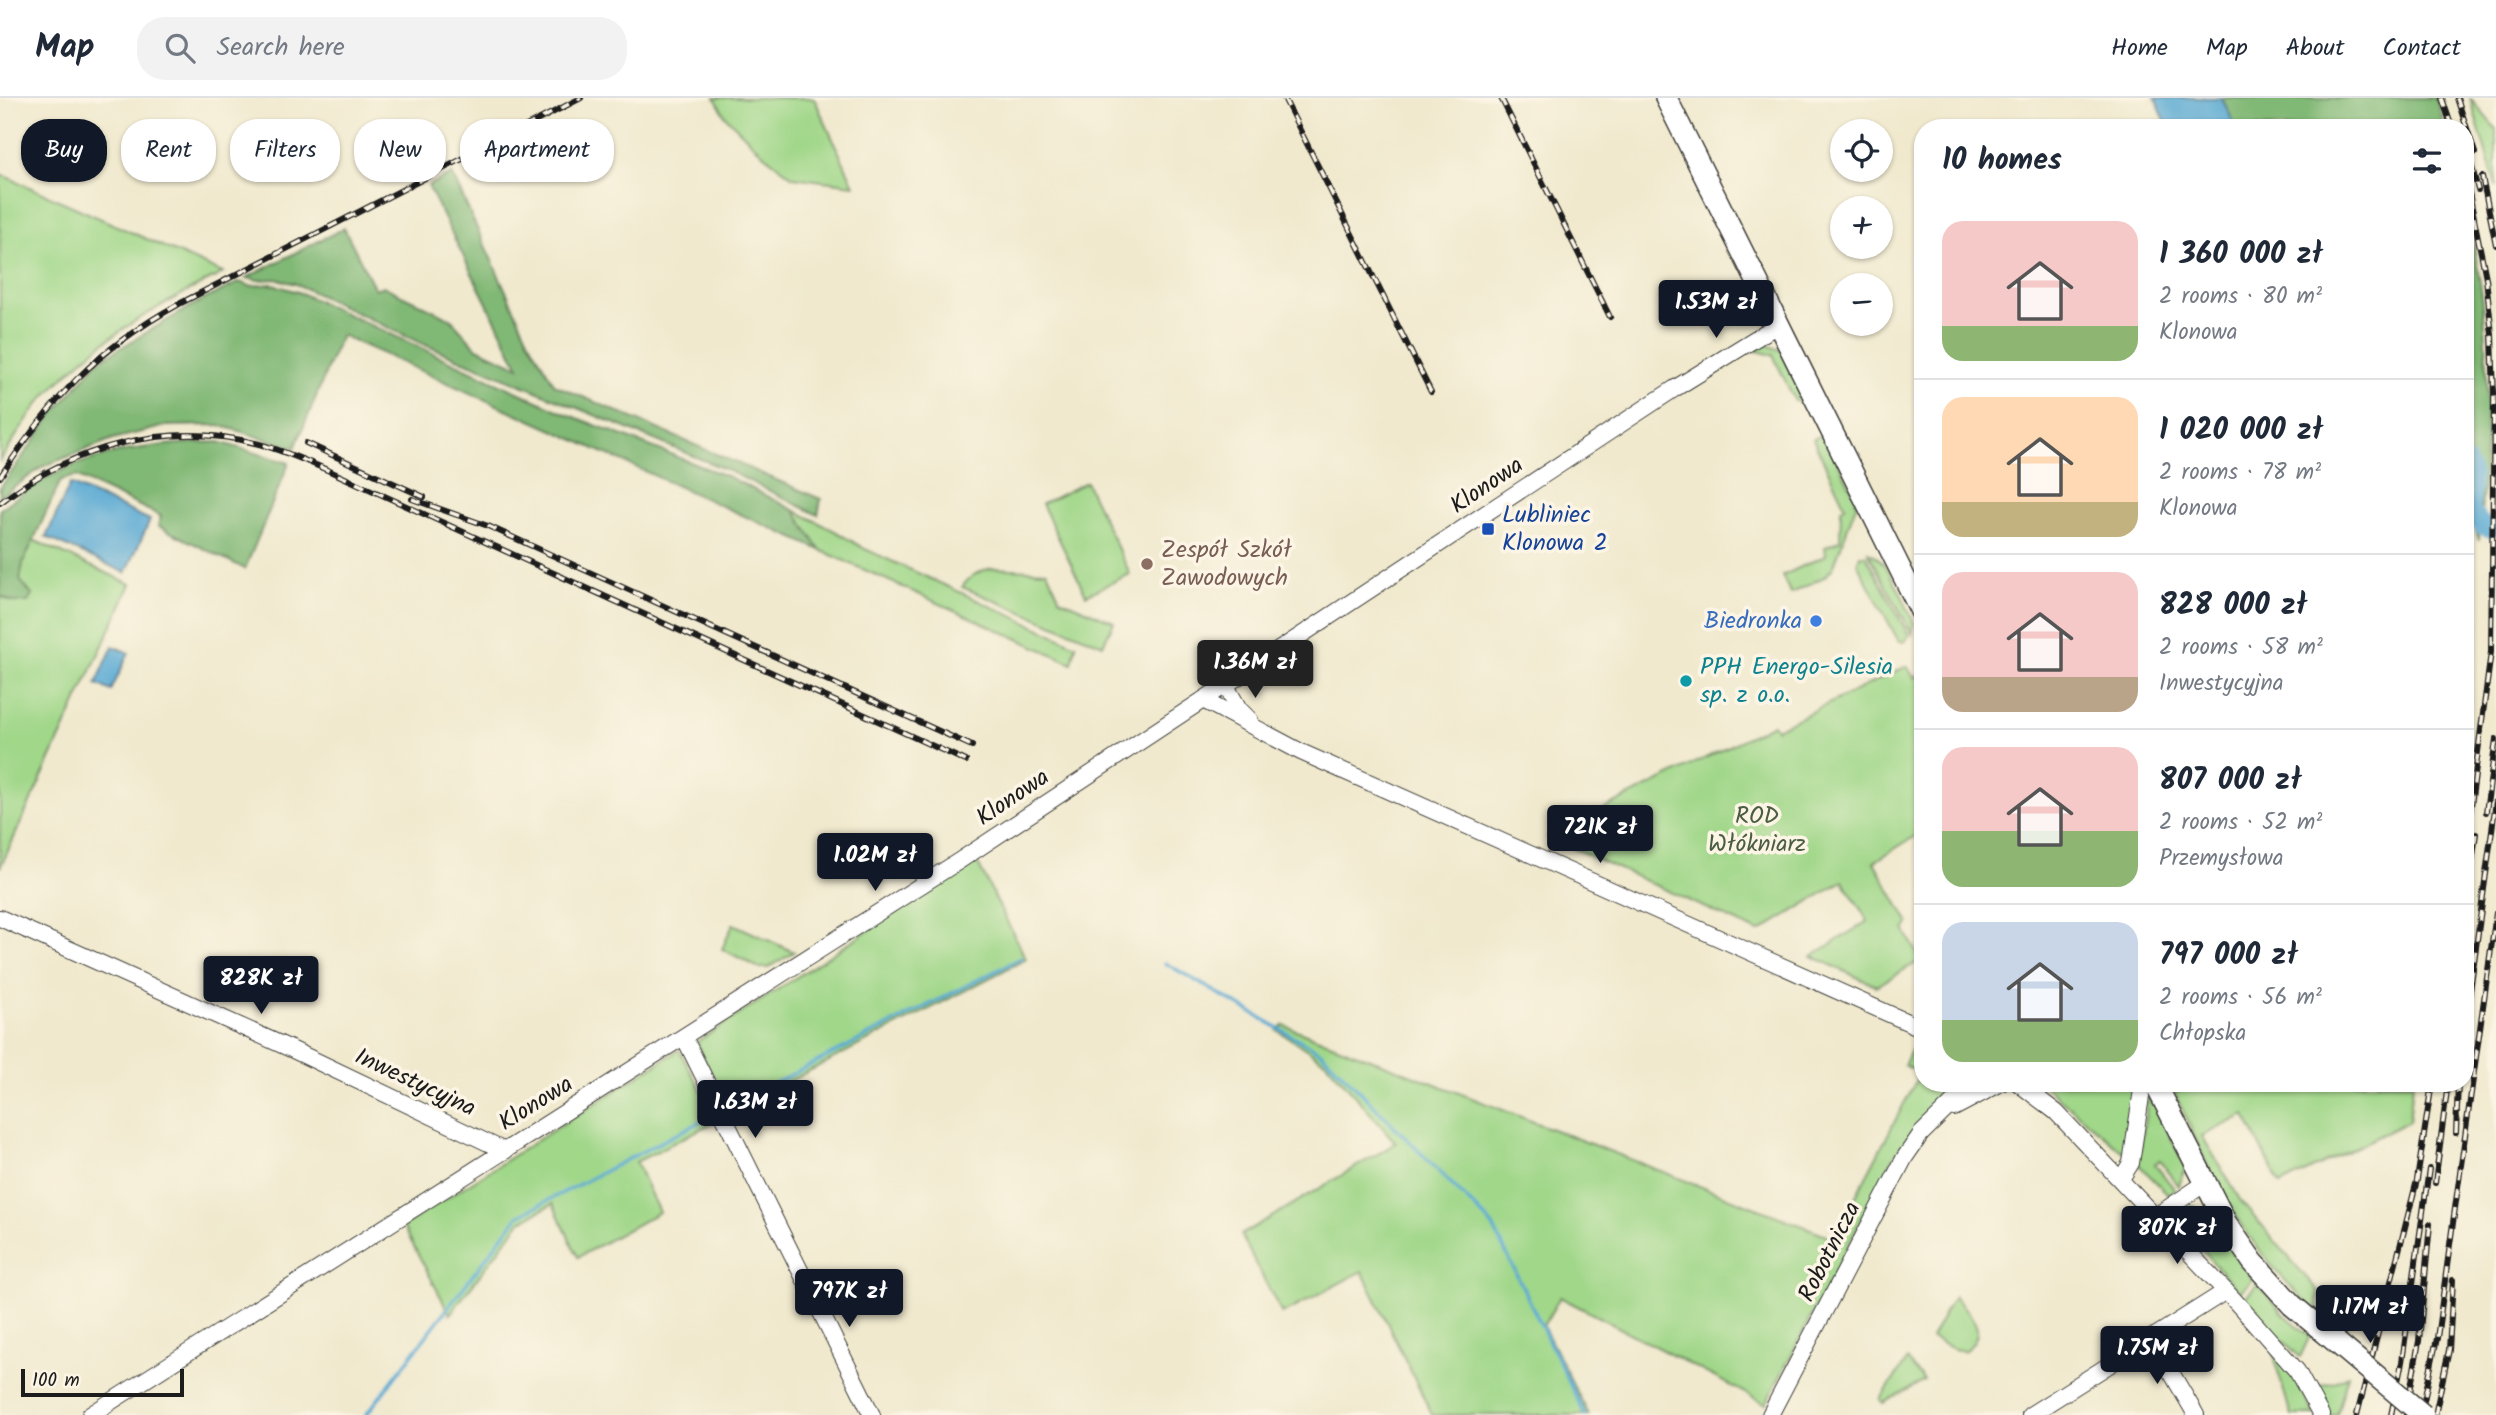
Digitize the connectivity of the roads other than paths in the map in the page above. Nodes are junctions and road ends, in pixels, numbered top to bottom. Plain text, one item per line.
1 (1666, 98) edge
2 (1779, 324) junction
3 (1914, 597) edge
4 (1226, 686) junction
5 (1203, 700) junction
6 (1262, 732) junction
7 (0, 918) edge
8 (1914, 1025) edge
9 (684, 1037) junction
10 (1964, 1092) edge
11 (1984, 1092) edge
12 (2030, 1092) edge
13 (2142, 1092) edge
14 (2159, 1092) edge
15 (1939, 1116) junction
16 (505, 1151) junction
17 (2121, 1179) junction
18 (2204, 1184) junction
19 (2156, 1216) junction
20 (2226, 1291) junction
21 (2151, 1338) junction
22 (90, 1415) edge
23 (872, 1415) edge
24 (1770, 1415) edge
25 (2030, 1415) edge
26 (2196, 1415) edge
27 (2321, 1415) edge
28 (2423, 1415) edge

1 - 2 main road
2 - 3 main road
2 - 4 street, Klonowa
4 - 5 street, Klonowa
4 - 6 street
5 - 6 street
5 - 9 street, Klonowa
6 - 8 street
7 - 16 street, Inwestycyjna
9 - 16 street, Klonowa
9 - 23 street
10 - 15 street, Robotnicza
11 - 15 street, Robotnicza
12 - 17 street
13 - 17 street
14 - 18 main road
15 - 24 street, Robotnicza
16 - 22 street, Klonowa
17 - 19 street
18 - 19 street
18 - 28 main road, bridge
19 - 20 street
20 - 21 street
20 - 27 street
21 - 25 street
21 - 26 street

